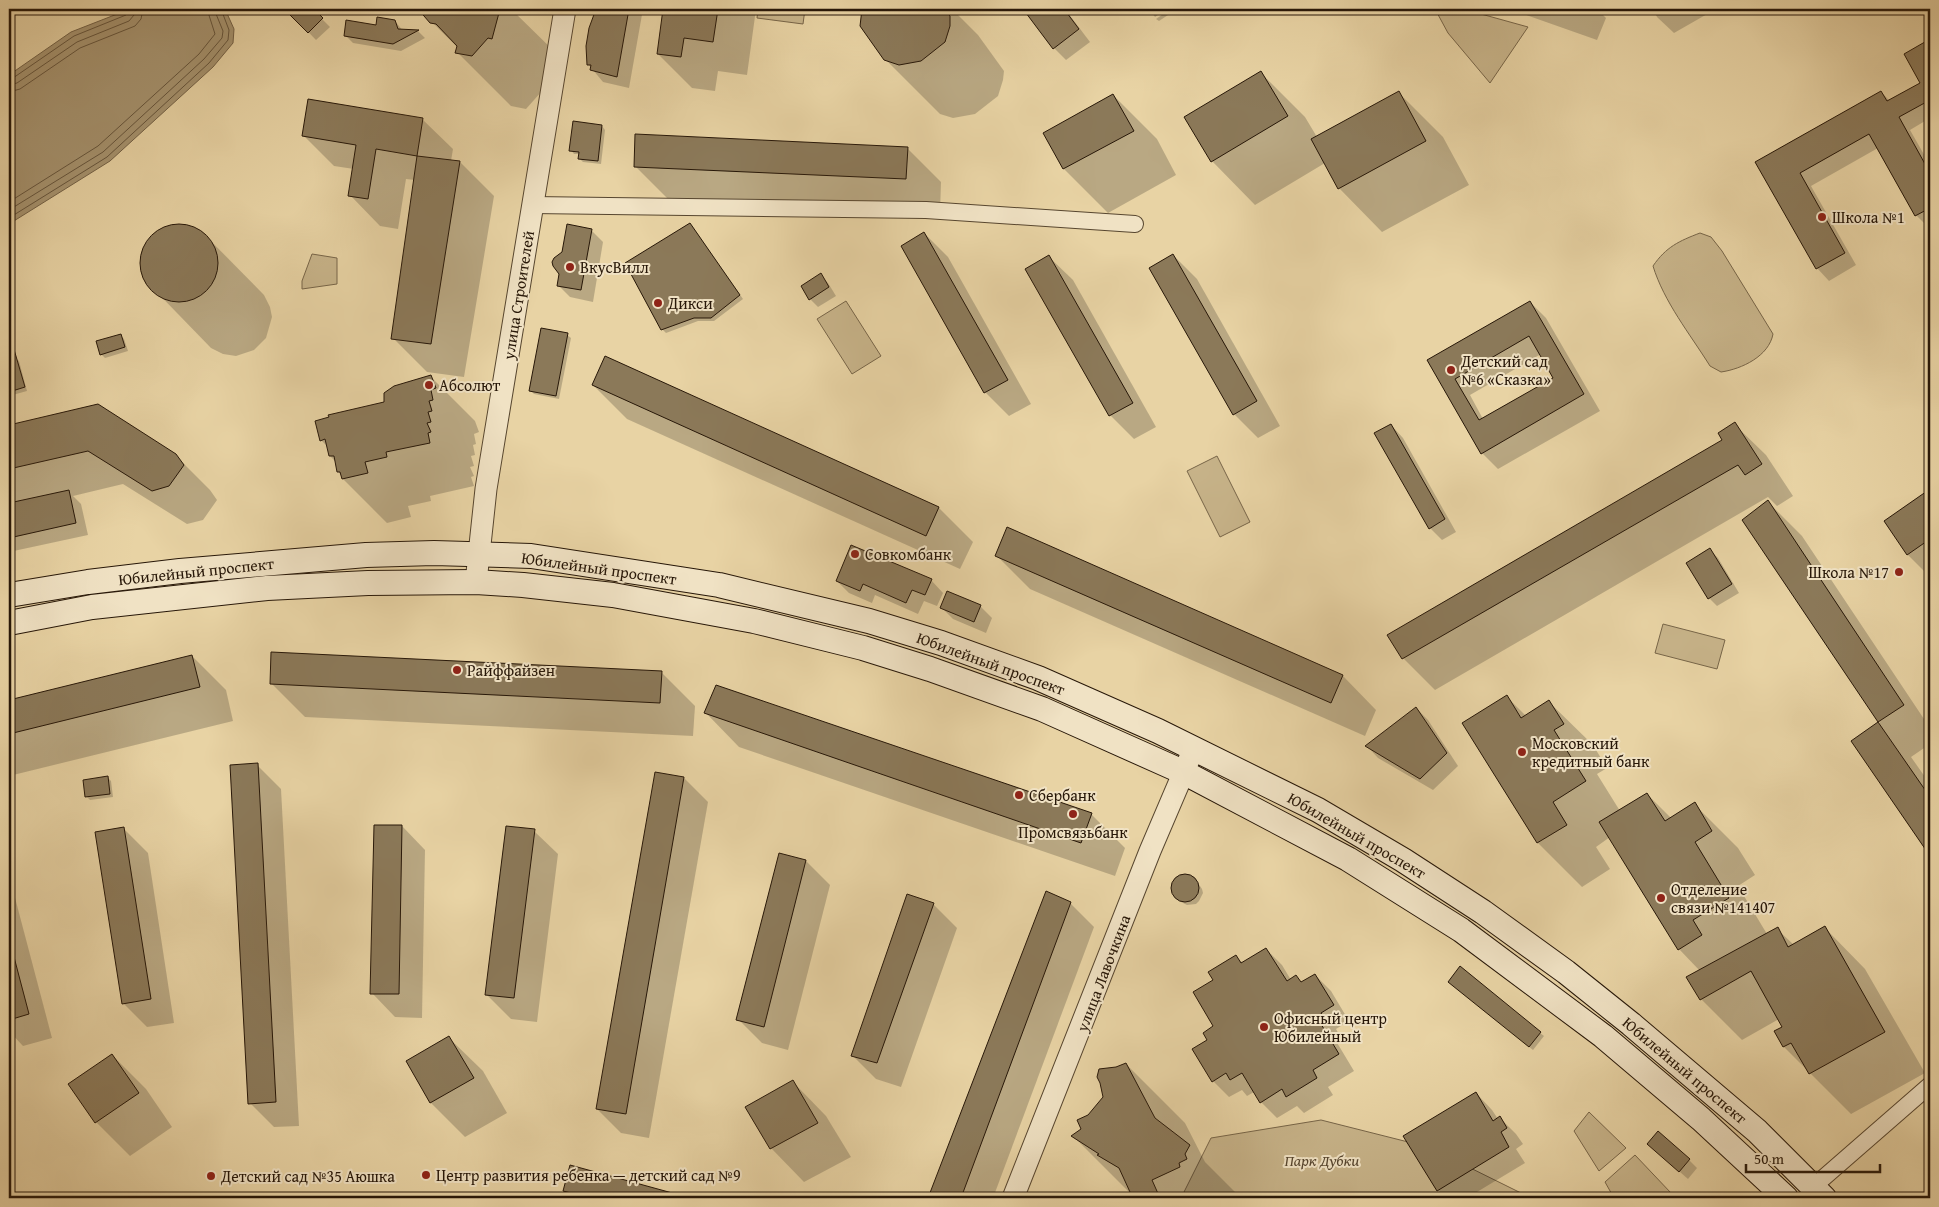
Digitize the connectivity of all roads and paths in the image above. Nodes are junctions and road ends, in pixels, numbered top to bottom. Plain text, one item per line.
1 (565, 9) edge
2 (532, 205) junction
3 (1135, 224) dead end
4 (479, 555) junction
5 (476, 582) junction
6 (9, 595) edge
7 (9, 622) edge
8 (1194, 748) junction
9 (1183, 772) junction
10 (1930, 1086) edge
11 (1818, 1192) edge
12 (1013, 1198) edge
13 (1786, 1198) edge

1 - 2 street, улица Строителей
2 - 3 street
2 - 4 street, улица Строителей
4 - 5 street, улица Строителей
4 - 6 main road, Юбилейный проспект
4 - 8 main road, Юбилейный проспект
5 - 7 main road, Юбилейный проспект
5 - 9 main road, Юбилейный проспект
8 - 9 street, улица Лавочкина
8 - 11 main road, Юбилейный проспект
9 - 12 street, улица Лавочкина
9 - 13 main road, Юбилейный проспект
10 - 11 street

